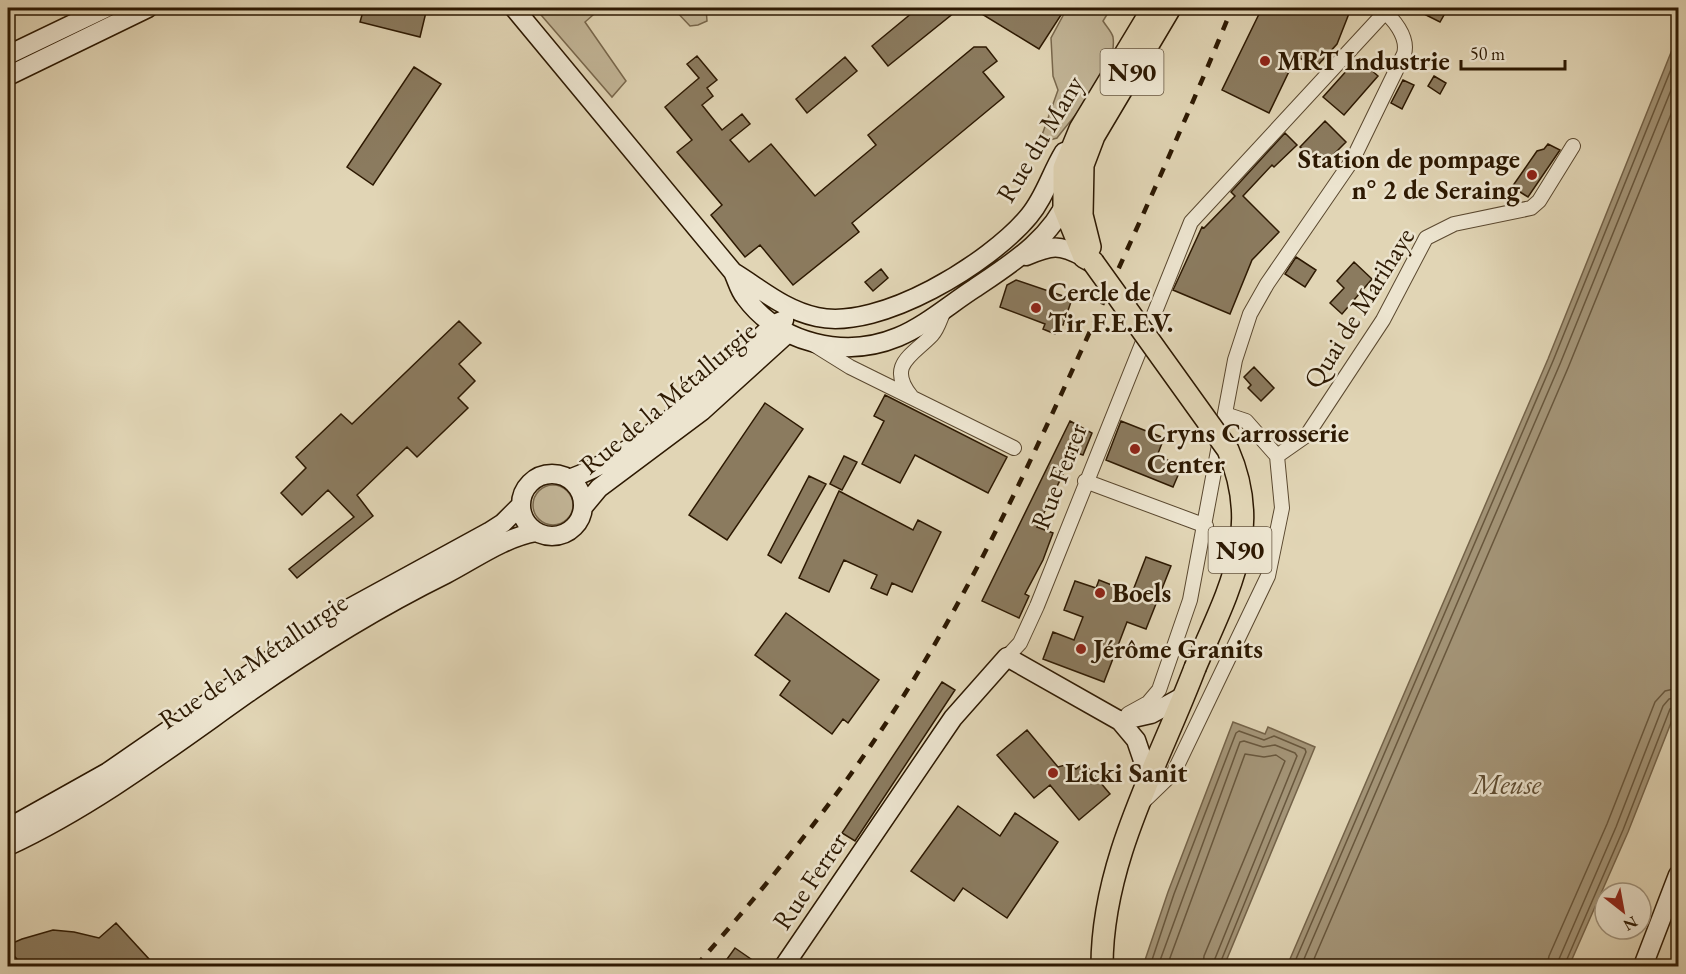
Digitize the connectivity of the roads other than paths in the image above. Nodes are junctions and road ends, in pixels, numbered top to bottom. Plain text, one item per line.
1 (106, 8) edge
2 (148, 8) edge
3 (514, 8) edge
4 (1153, 8) edge
5 (1170, 8) edge
6 (1385, 9) edge
7 (8, 55) edge
8 (8, 75) edge
9 (1087, 133) junction
10 (1573, 146) dead end
11 (1064, 208) junction
12 (1018, 259) junction
13 (1089, 260) junction
14 (733, 272) junction
15 (946, 307) junction
16 (817, 317) junction
17 (781, 328) junction
18 (808, 341) junction
19 (911, 396) junction
20 (1225, 414) junction
21 (1014, 448) dead end
22 (1276, 456) junction
23 (569, 479) junction
24 (1085, 481) junction
25 (521, 505) junction
26 (584, 506) junction
27 (1206, 526) junction
28 (536, 532) junction
29 (1007, 657) junction
30 (1184, 696) junction
31 (1120, 721) junction
32 (1150, 781) junction
33 (1140, 804) junction
34 (8, 828) edge
35 (8, 846) edge
36 (1678, 875) edge
37 (784, 966) edge
38 (1101, 966) edge
39 (1643, 966) edge

1 - 7 street
2 - 8 street
3 - 14 street
4 - 9 main road, Rue du Many / N90
5 - 9 main road, Rue du Many / N90
6 - 20 street
6 - 24 street, Rue Ferrer
9 - 11 main road, N90
9 - 13 main road, N90
9 - 16 street, Rue du Many
10 - 22 street, Quai de Marihaye
11 - 12 street
11 - 13 main road, N90
12 - 13 street
12 - 15 street
13 - 30 main road, N90, bridge
14 - 16 street
14 - 17 street
15 - 18 street
15 - 19 street
16 - 17 street
17 - 18 street
17 - 23 street, Rue de la Métallurgie
17 - 26 street, Rue de la Métallurgie
18 - 19 street
19 - 21 street
20 - 22 street
20 - 27 street
22 - 33 street
23 - 25 street, Rue de la Métallurgie
23 - 26 street, Rue de la Métallurgie
24 - 27 street
24 - 29 street, Rue Ferrer
25 - 28 street
25 - 34 street, Rue de la Métallurgie
26 - 28 street, Rue de la Métallurgie
27 - 31 street
28 - 35 street, Rue de la Métallurgie
29 - 31 street
29 - 37 street, Rue Ferrer
30 - 31 street
30 - 32 main road, N90
31 - 32 street
32 - 33 main road, N90
33 - 38 main road, N90
36 - 39 street

